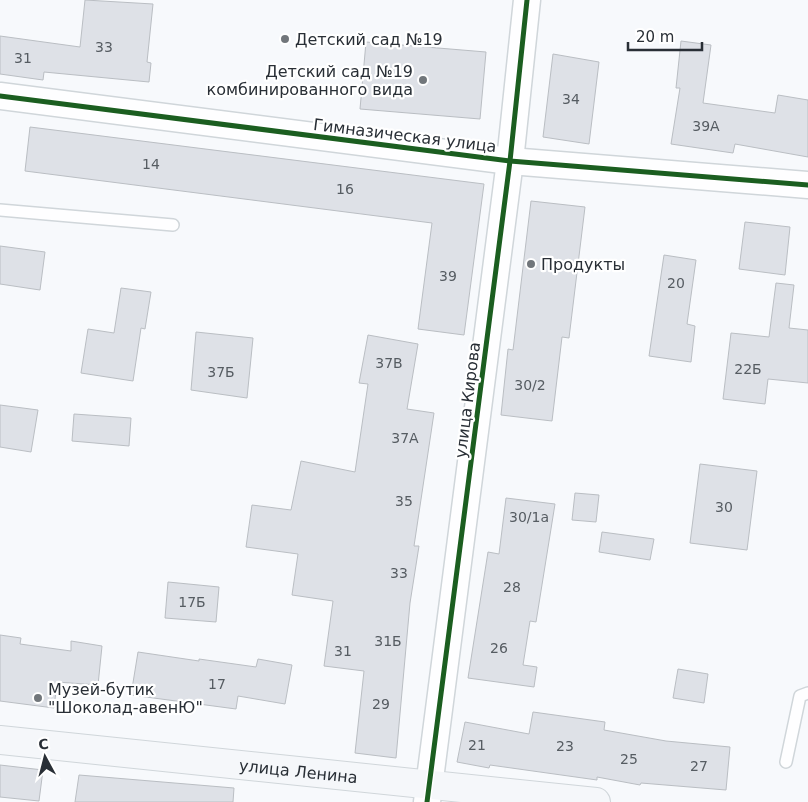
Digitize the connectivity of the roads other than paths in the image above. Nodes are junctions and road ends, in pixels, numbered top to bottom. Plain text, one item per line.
1 (527, 0) edge
2 (0, 96) edge
3 (510, 161) junction
4 (808, 185) edge
5 (0, 210) edge
6 (173, 225) dead end
7 (808, 693) edge
8 (0, 740) edge
9 (786, 762) dead end
10 (428, 794) edge
11 (596, 802) edge

1 - 3 street, улица Кирова
2 - 3 street, Гимназическая улица
3 - 4 street, Гимназическая улица
3 - 10 street, улица Кирова
5 - 6 lane
7 - 9 lane
8 - 10 main road, улица Ленина
10 - 11 main road, улица Ленина

